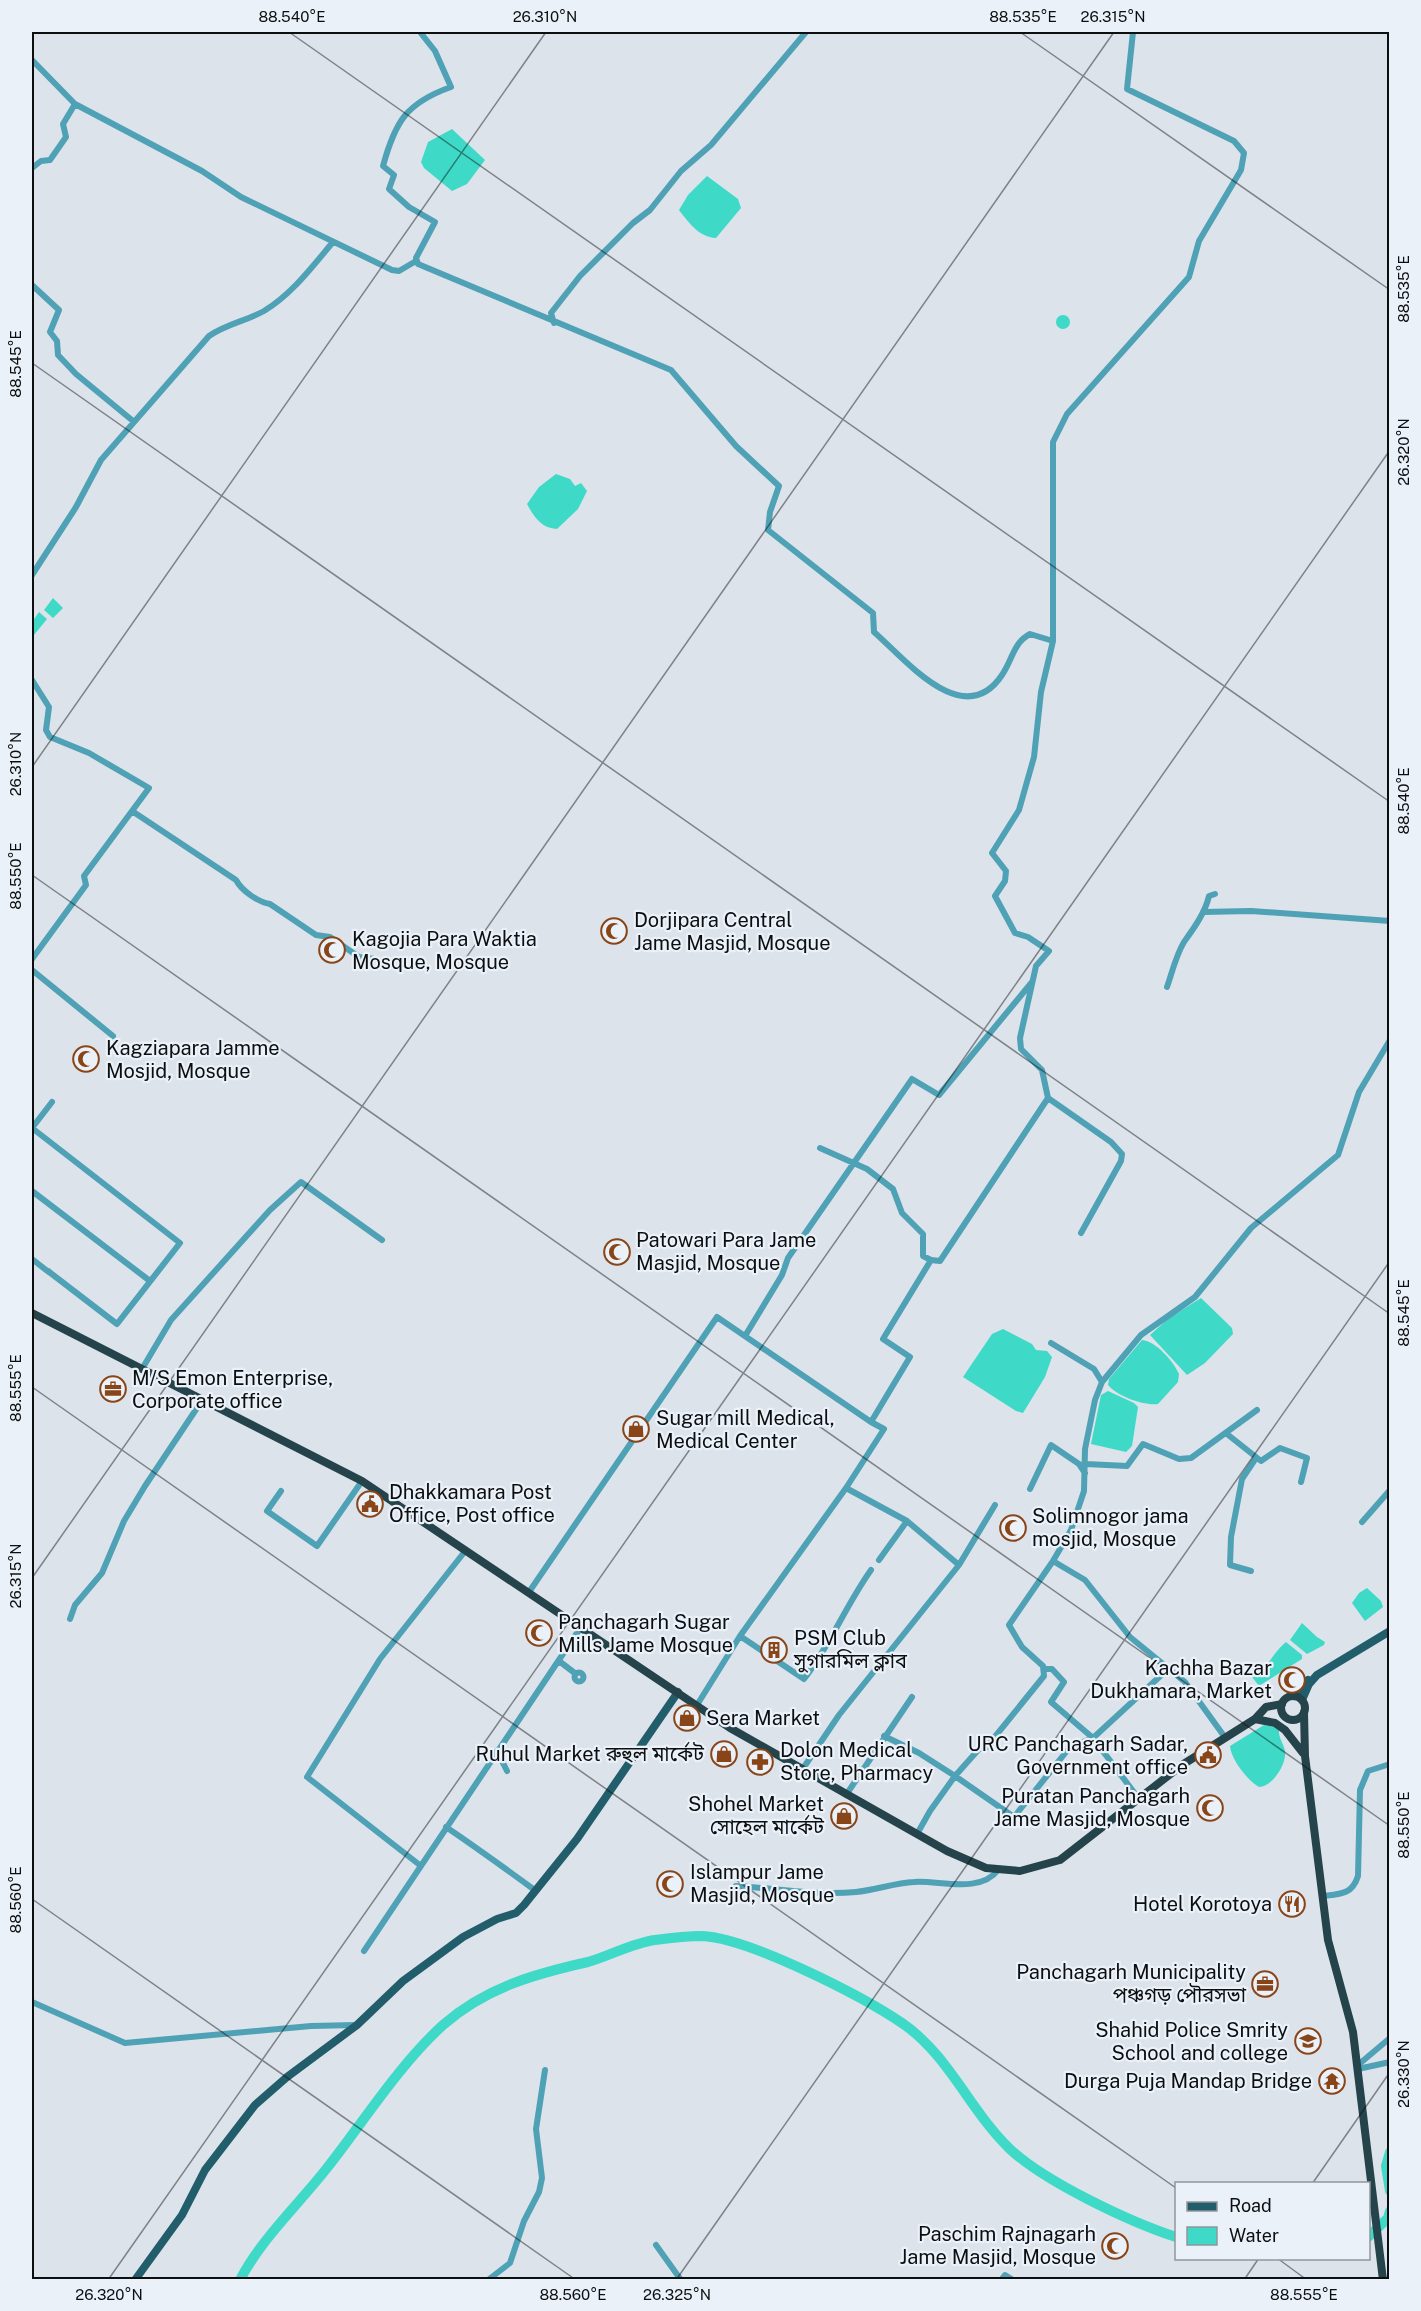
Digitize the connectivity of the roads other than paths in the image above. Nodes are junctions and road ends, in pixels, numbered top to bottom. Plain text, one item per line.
1 (420, 32) edge
2 (806, 32) edge
3 (1133, 32) edge
4 (32, 60) edge
5 (75, 104) junction
6 (32, 168) edge
7 (333, 242) junction
8 (416, 261) junction
9 (32, 285) edge
10 (554, 323) junction
11 (133, 421) junction
12 (32, 575) edge
13 (1053, 641) junction
14 (32, 680) edge
15 (132, 811) junction
16 (1215, 894) dead end
17 (1203, 912) junction
18 (1388, 923) edge
19 (32, 958) edge
20 (375, 958) dead end
21 (32, 970) edge
22 (1033, 981) junction
23 (1167, 987) dead end
24 (114, 1036) dead end
25 (1389, 1040) edge
26 (1048, 1098) junction
27 (52, 1102) dead end
28 (32, 1128) edge
29 (820, 1148) dead end
30 (855, 1164) junction
31 (32, 1191) edge
32 (1081, 1233) dead end
33 (382, 1240) dead end
34 (32, 1259) edge
35 (931, 1260) junction
36 (150, 1281) junction
37 (32, 1313) edge
38 (745, 1336) junction
39 (1051, 1343) dead end
40 (142, 1369) junction
41 (1102, 1382) junction
42 (203, 1399) junction
43 (1257, 1410) dead end
44 (871, 1422) junction
45 (1227, 1434) junction
46 (1256, 1458) junction
47 (1086, 1464) junction
48 (1086, 1474) junction
49 (362, 1481) junction
50 (1301, 1482) dead end
51 (846, 1488) junction
52 (1030, 1489) dead end
53 (1389, 1490) edge
54 (281, 1491) dead end
55 (995, 1505) dead end
56 (907, 1521) junction
57 (1362, 1522) dead end
58 (466, 1550) junction
59 (879, 1560) dead end
60 (1053, 1561) junction
61 (959, 1565) junction
62 (871, 1570) dead end
63 (1251, 1571) dead end
64 (528, 1592) junction
65 (70, 1619) dead end
66 (581, 1628) junction
67 (1389, 1631) edge
68 (740, 1636) junction
69 (559, 1661) junction
70 (1169, 1668) junction
71 (1044, 1669) junction
72 (576, 1674) dead end
73 (678, 1692) junction
74 (912, 1697) dead end
75 (1298, 1698) junction
76 (1278, 1704) junction
77 (697, 1706) junction
78 (1304, 1712) junction
79 (1260, 1720) junction
80 (1292, 1720) junction
81 (1303, 1729) junction
82 (884, 1736) junction
83 (1224, 1736) junction
84 (1093, 1738) junction
85 (497, 1751) junction
86 (1305, 1756) junction
87 (1389, 1764) edge
88 (802, 1770) junction
89 (507, 1771) dead end
90 (955, 1776) junction
91 (846, 1795) junction
92 (1139, 1799) junction
93 (446, 1827) junction
94 (917, 1834) junction
95 (421, 1866) junction
96 (998, 1870) junction
97 (736, 1886) dead end
98 (536, 1891) junction
99 (1323, 1896) junction
100 (364, 1951) dead end
101 (32, 2002) edge
102 (357, 2025) junction
103 (1389, 2038) edge
104 (1389, 2062) edge
105 (1358, 2067) junction
106 (545, 2070) dead end
107 (656, 2245) dead end
108 (135, 2280) edge
109 (488, 2280) edge
110 (681, 2280) edge
111 (1000, 2280) edge
112 (1013, 2280) edge
113 (1383, 2280) edge

1 - 8 street
2 - 10 street
3 - 13 street
4 - 5 street
5 - 6 street
5 - 7 street
7 - 8 street
7 - 11 street
8 - 10 street
9 - 11 street
10 - 13 street
11 - 12 street
13 - 22 street
14 - 15 street
15 - 19 street
15 - 20 street
16 - 17 street
17 - 18 street
17 - 23 street
21 - 24 street
22 - 26 street
22 - 30 street
25 - 41 street
26 - 32 street
26 - 35 street
27 - 28 street
28 - 36 street
29 - 30 street
30 - 35 street
30 - 38 street
31 - 36 street
33 - 40 street
34 - 36 street
35 - 44 street
37 - 40 highway
38 - 44 street
38 - 64 street
39 - 41 street
40 - 42 highway
41 - 47 street
42 - 49 highway
42 - 65 street
43 - 45 street
44 - 51 street
45 - 46 street
45 - 47 street
46 - 50 street
46 - 63 street
47 - 48 street
48 - 52 street
48 - 60 street
49 - 54 street
49 - 58 highway
51 - 56 street
51 - 68 street
53 - 57 street
55 - 61 street
56 - 59 street
56 - 61 street
58 - 64 highway
58 - 95 street
60 - 70 street
60 - 71 street
61 - 88 street
62 - 68 street
64 - 66 highway
66 - 69 street
66 - 73 highway
67 - 75 main road
68 - 77 street
69 - 72 street
69 - 85 street
70 - 83 street
70 - 84 street
71 - 84 street
71 - 90 street
73 - 77 highway
73 - 98 main road
74 - 82 street
75 - 76 highway
75 - 78 highway
76 - 79 highway
76 - 80 highway
77 - 88 highway
78 - 80 highway
78 - 81 highway
79 - 83 highway
79 - 86 highway
80 - 81 highway
81 - 86 highway
82 - 90 street
82 - 91 street
83 - 92 highway
84 - 90 street
84 - 92 street
85 - 89 street
85 - 93 street
86 - 99 highway
87 - 99 street
88 - 91 highway
90 - 94 street
91 - 94 highway
92 - 96 highway
93 - 95 street
93 - 98 street
94 - 96 highway
95 - 100 street
96 - 97 street
98 - 102 main road
99 - 105 highway
101 - 102 street
102 - 108 main road
103 - 105 street
104 - 105 street
105 - 113 highway
106 - 109 street
107 - 110 street
111 - 112 street

